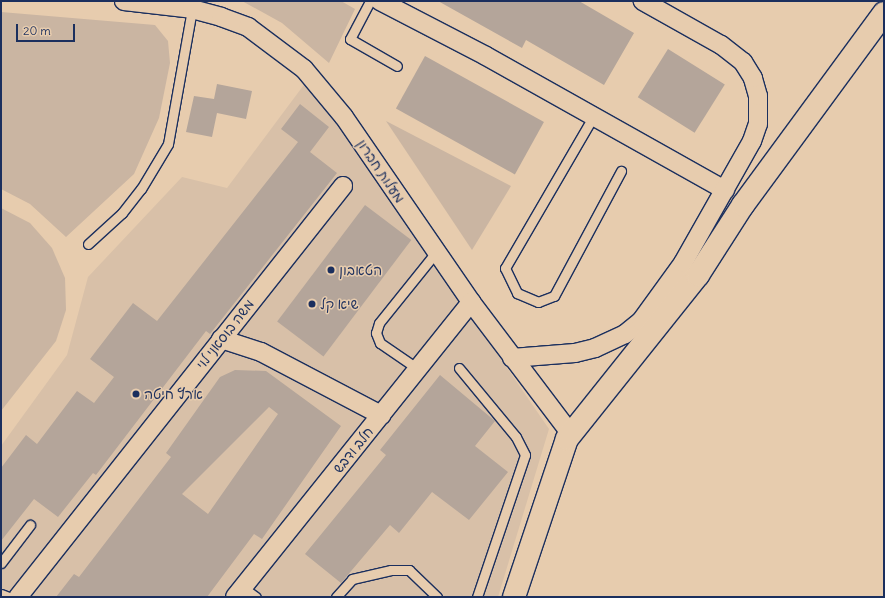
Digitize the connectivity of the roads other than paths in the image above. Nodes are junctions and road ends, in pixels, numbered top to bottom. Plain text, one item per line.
1 (124, 1) edge
2 (370, 1) edge
3 (380, 1) edge
4 (643, 1) edge
5 (192, 9) junction
6 (884, 13) edge
7 (397, 66) dead end
8 (593, 117) junction
9 (621, 171) dead end
10 (343, 186) dead end
11 (725, 190) junction
12 (88, 244) dead end
13 (436, 252) junction
14 (471, 302) junction
15 (221, 339) junction
16 (512, 358) junction
17 (459, 368) dead end
18 (418, 369) junction
19 (381, 415) junction
20 (571, 434) junction
21 (30, 525) dead end
22 (1, 564) edge
23 (1, 594) edge
24 (244, 594) edge
25 (9, 597) edge
26 (18, 597) edge
27 (336, 597) edge
28 (437, 597) edge
29 (477, 597) edge
30 (514, 597) edge

1 - 5 street, מעלות חברון
2 - 7 lane
3 - 8 street
4 - 11 street
5 - 12 lane
5 - 13 street, מעלות חברון
6 - 20 street
8 - 9 lane
8 - 11 street
10 - 15 street, משה בוסאני לוי
11 - 16 street
13 - 14 street, מעלות חברון
13 - 18 lane
14 - 16 street, מעלות חברון
14 - 18 street, חלב ודבש
15 - 19 street
15 - 26 street, משה בוסאני לוי
16 - 20 street, מעלות חברון
17 - 29 lane
18 - 19 street, חלב ודבש
19 - 24 street, חלב ודבש
20 - 30 street
21 - 22 lane
23 - 25 lane
27 - 28 lane

